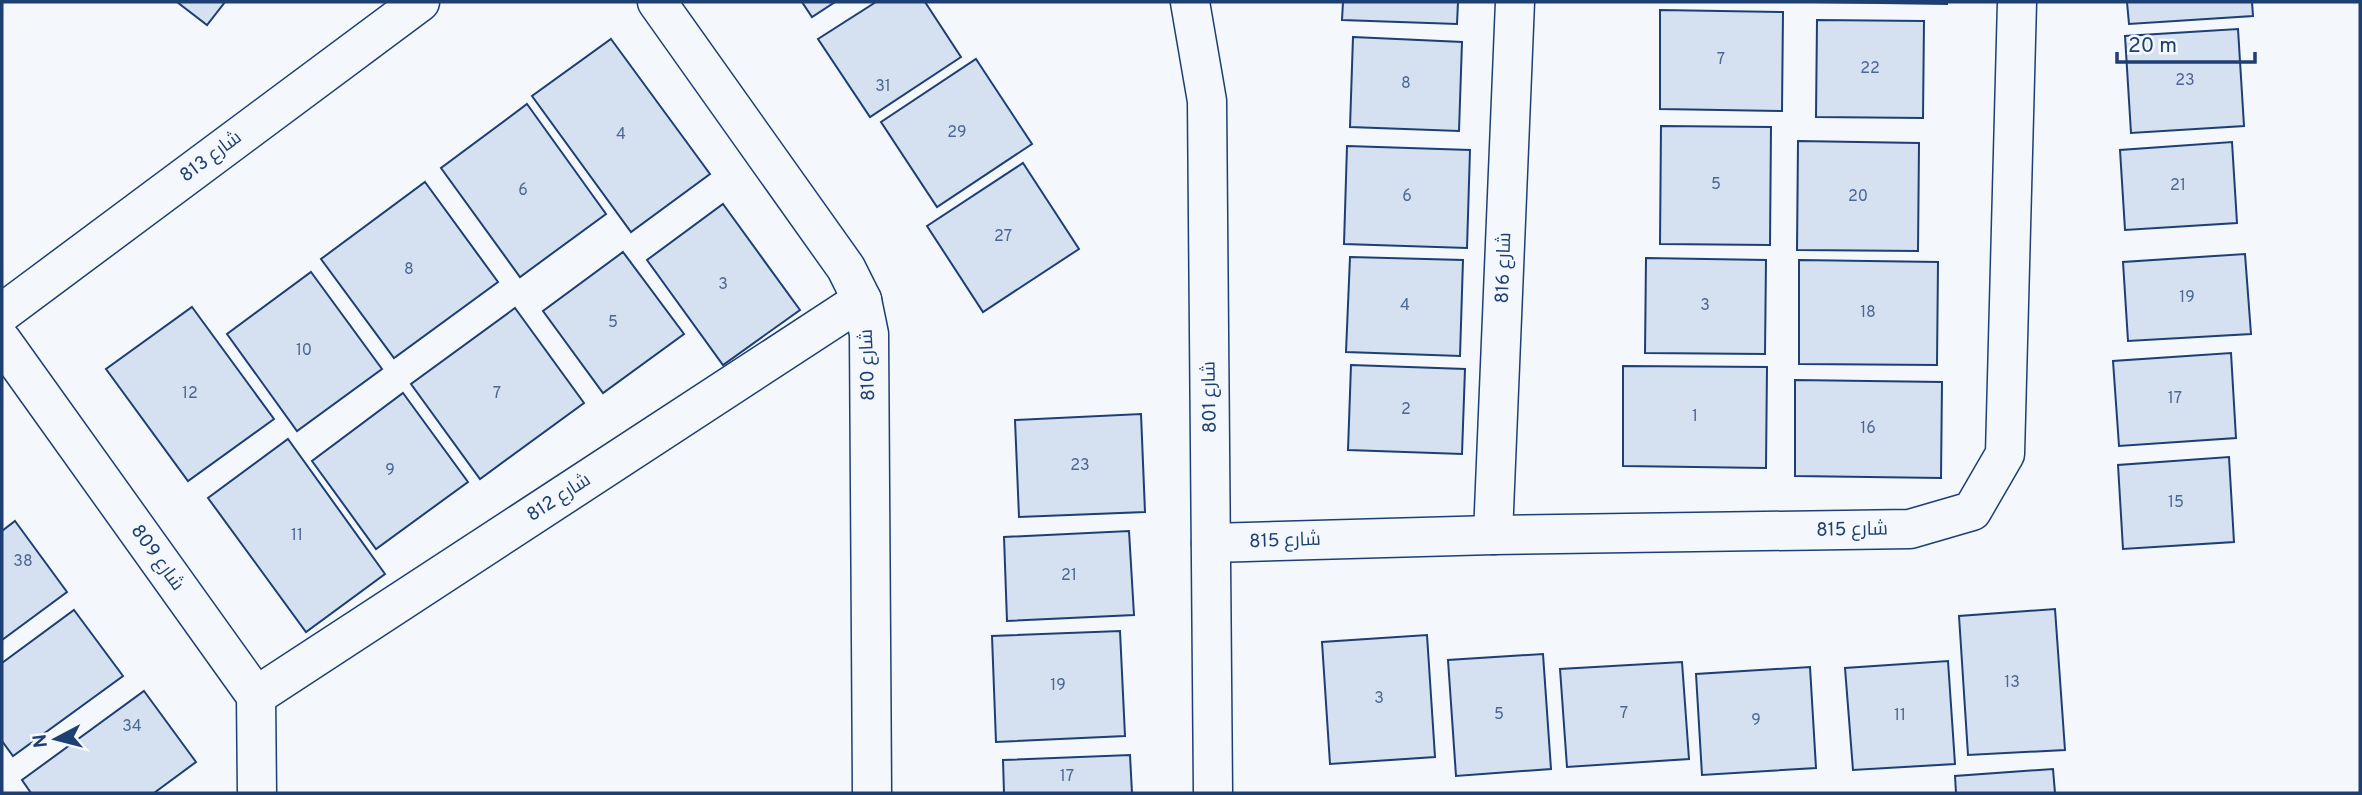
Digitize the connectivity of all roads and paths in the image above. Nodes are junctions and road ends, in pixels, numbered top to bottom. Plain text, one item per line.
1 (420, 2) edge
2 (657, 2) edge
3 (1190, 2) edge
4 (1515, 2) edge
5 (2017, 2) edge
6 (862, 300) junction
7 (2, 313) edge
8 (2, 341) edge
9 (1493, 534) junction
10 (1211, 543) junction
11 (256, 696) junction
12 (257, 793) edge
13 (872, 793) edge
14 (1213, 793) edge

1 - 7 street, شارع 813
2 - 6 street, شارع 810
3 - 10 street, شارع 801
4 - 9 street, شارع 816
5 - 9 street, شارع 815
6 - 11 street, شارع 812
6 - 13 street, شارع 810
8 - 11 street, شارع 809
9 - 10 street, شارع 815
10 - 14 street, شارع 801
11 - 12 street

